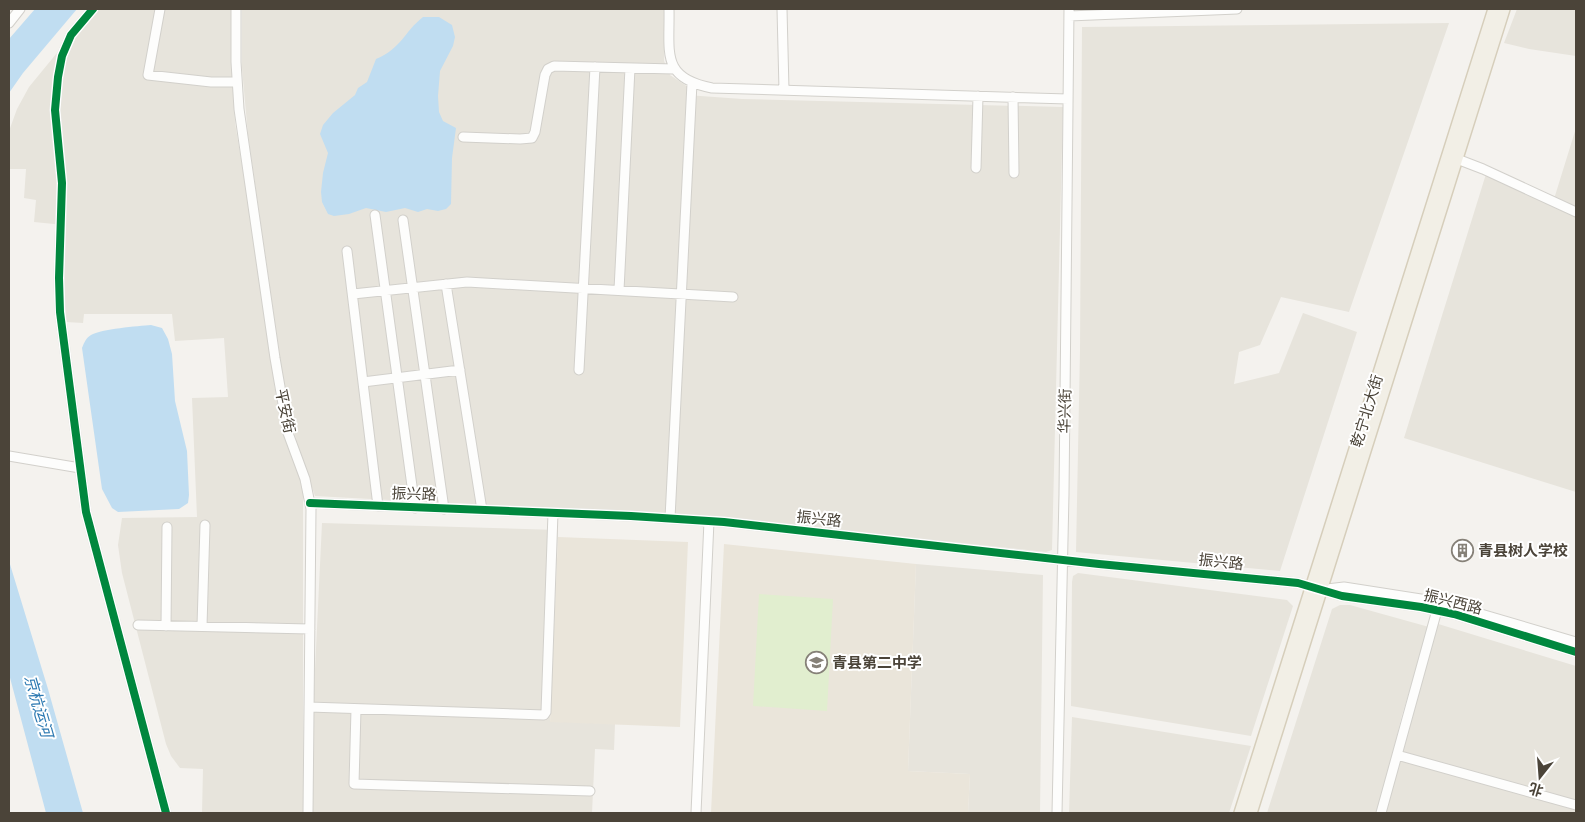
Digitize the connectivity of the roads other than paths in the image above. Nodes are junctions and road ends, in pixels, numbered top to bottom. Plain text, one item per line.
1 (20, 9) edge
2 (93, 9) edge
3 (160, 9) edge
4 (236, 9) edge
5 (669, 9) edge
6 (782, 9) edge
7 (1237, 9) edge
8 (1494, 9) edge
9 (1504, 9) edge
10 (1509, 9) edge
11 (1069, 13) edge
12 (9, 23) edge
13 (1498, 30) junction
14 (595, 67) junction
15 (630, 68) junction
16 (674, 69) junction
17 (237, 82) junction
18 (692, 83) junction
19 (784, 90) junction
20 (978, 96) junction
21 (1014, 97) junction
22 (1068, 99) junction
23 (463, 137) dead end
24 (1457, 159) junction
25 (976, 168) dead end
26 (1014, 172) dead end
27 (1576, 212) edge
28 (375, 215) dead end
29 (403, 220) dead end
30 (348, 251) dead end
31 (446, 284) junction
32 (413, 287) junction
33 (585, 288) junction
34 (385, 290) junction
35 (619, 290) junction
36 (353, 294) junction
37 (682, 294) junction
38 (733, 297) dead end
39 (460, 370) junction
40 (579, 370) dead end
41 (425, 374) junction
42 (397, 378) junction
43 (364, 382) junction
44 (9, 456) edge
45 (80, 468) junction
46 (310, 503) junction
47 (378, 506) junction
48 (415, 508) junction
49 (444, 509) junction
50 (482, 510) junction
51 (553, 513) junction
52 (670, 518) junction
53 (709, 521) junction
54 (205, 526) dead end
55 (167, 527) dead end
56 (1062, 560) junction
57 (1316, 588) junction
58 (1437, 610) junction
59 (138, 625) dead end
60 (166, 626) junction
61 (202, 626) junction
62 (310, 629) junction
63 (1576, 642) edge
64 (1576, 652) edge
65 (309, 708) junction
66 (356, 709) junction
67 (1397, 755) junction
68 (590, 791) dead end
69 (1576, 805) edge
70 (166, 813) edge
71 (308, 813) edge
72 (696, 813) edge
73 (1057, 813) edge
74 (1240, 813) edge
75 (1251, 813) edge
76 (1381, 813) edge

1 - 12 street
2 - 45 street
3 - 17 street
4 - 17 street, 平安街
5 - 16 street
6 - 19 street
7 - 11 street
8 - 57 main road, 乾宁北大街
9 - 13 main road, 乾宁北大街
10 - 13 main road
11 - 22 street, 华兴街
13 - 24 main road, 乾宁北大街
14 - 15 street
14 - 23 street
14 - 33 street
15 - 16 street
15 - 35 street
16 - 18 street
17 - 46 street, 平安街
18 - 19 street
18 - 37 street
19 - 20 street
20 - 21 street
20 - 25 street
21 - 22 street
21 - 26 street
22 - 56 street, 华兴街
24 - 27 street
24 - 57 main road, 乾宁北大街
28 - 34 street
29 - 32 street
30 - 36 street
31 - 32 street
31 - 33 street
31 - 39 street
32 - 34 street
32 - 41 street
33 - 35 street
33 - 40 street
34 - 36 street
34 - 42 street
35 - 37 street
36 - 43 street
37 - 38 street
37 - 52 street
39 - 41 street
39 - 50 street
41 - 42 street
41 - 49 street
42 - 43 street
42 - 48 street
43 - 47 street
44 - 45 street
45 - 70 street
46 - 47 street, 振兴路
46 - 62 street, 平安街
47 - 48 street, 振兴路
48 - 49 street, 振兴路
49 - 50 street, 振兴路
50 - 51 street, 振兴路
51 - 52 street, 振兴路
51 - 66 street
52 - 53 street, 振兴路
53 - 56 street, 振兴路
53 - 72 street
54 - 61 street
55 - 60 street
56 - 57 street, 振兴路
56 - 73 street, 华兴街
57 - 58 street, 振兴西路
57 - 63 street, 振兴西路
57 - 74 main road, 乾宁北大街
57 - 75 main road, 乾宁北大街
58 - 64 street, 振兴西路
58 - 67 street
59 - 60 street
60 - 61 street
61 - 62 street
62 - 65 street, 平安街
65 - 66 street
65 - 71 street, 平安街
66 - 68 street
67 - 69 street
67 - 76 street

